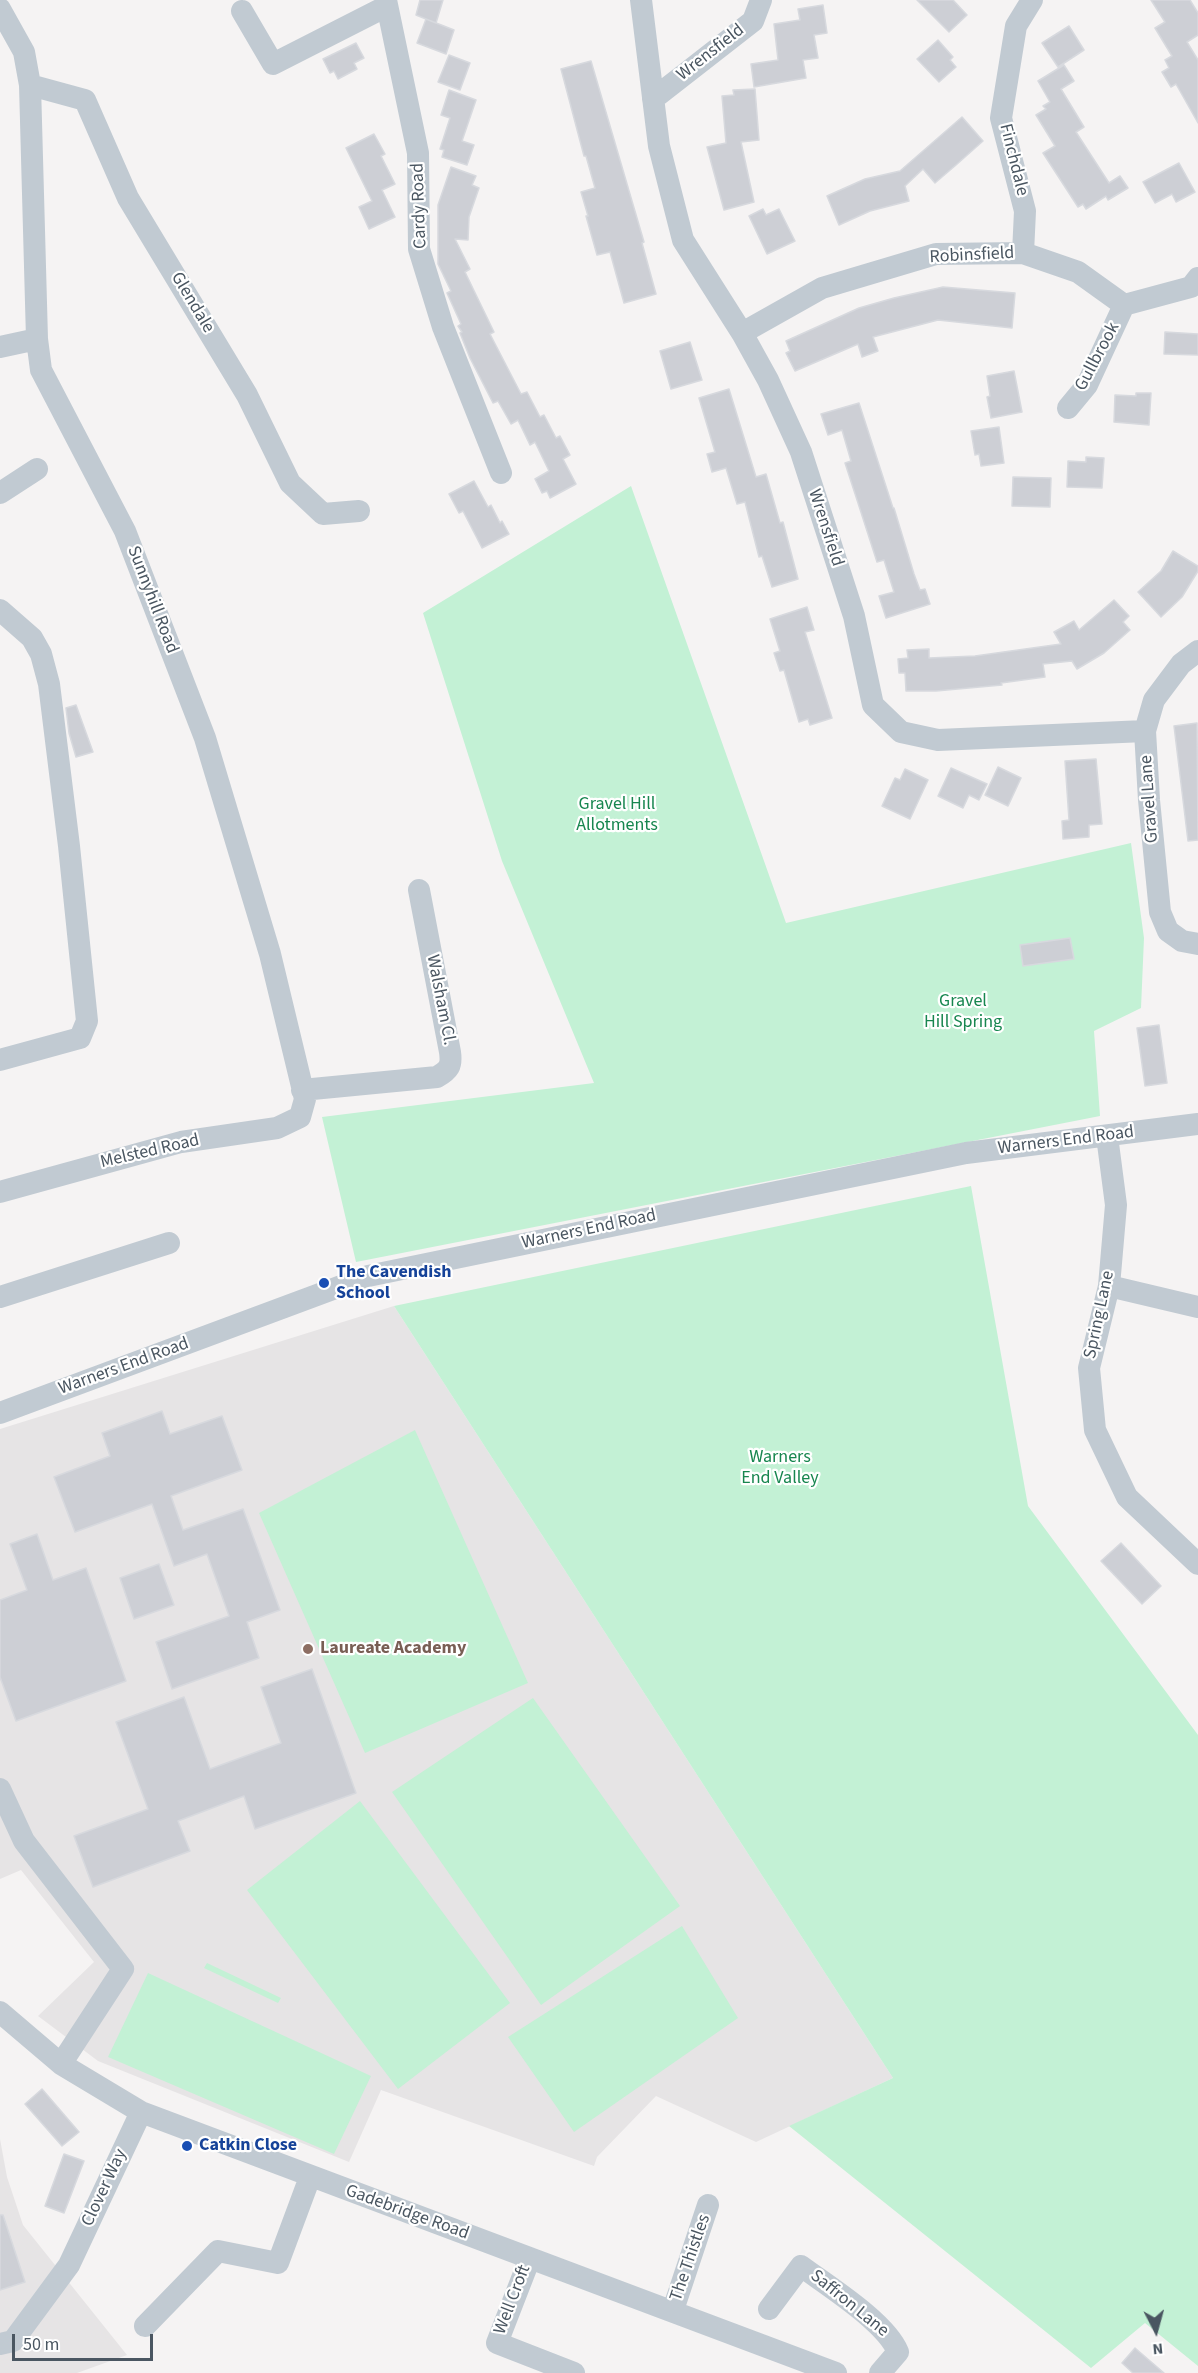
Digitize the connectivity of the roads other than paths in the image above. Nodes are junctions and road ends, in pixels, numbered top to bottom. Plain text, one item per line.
1 (641, 0) edge
2 (761, 0) edge
3 (1032, 0) edge
4 (387, 3) edge
5 (0, 9) edge
6 (242, 11) dead end
7 (30, 85) junction
8 (653, 99) junction
9 (1023, 253) junction
10 (1198, 278) edge
11 (1124, 304) junction
12 (742, 333) junction
13 (37, 339) junction
14 (0, 347) edge
15 (1068, 408) dead end
16 (38, 469) dead end
17 (501, 473) dead end
18 (0, 493) edge
19 (359, 511) dead end
20 (0, 610) edge
21 (1198, 651) edge
22 (1145, 731) junction
23 (419, 890) dead end
24 (1198, 944) edge
25 (0, 1060) edge
26 (302, 1090) junction
27 (300, 1117) joint
28 (1198, 1124) edge
29 (1107, 1136) junction
30 (0, 1192) edge
31 (169, 1243) dead end
32 (1109, 1286) junction
33 (0, 1297) edge
34 (1198, 1307) edge
35 (0, 1413) edge
36 (1198, 1564) edge
37 (0, 1789) edge
38 (0, 2012) edge
39 (61, 2064) junction
40 (141, 2112) junction
41 (310, 2177) junction
42 (708, 2205) dead end
43 (530, 2258) junction
44 (769, 2309) dead end
45 (673, 2310) junction
46 (145, 2326) dead end
47 (0, 2344) edge
48 (574, 2373) edge
49 (837, 2373) edge
50 (880, 2373) edge

1 - 8 street, Wrensfield
2 - 8 street, Wrensfield
3 - 9 street, Finchdale
4 - 6 street
4 - 17 street, Cardy Road
5 - 7 street, Sunnyhill Road
7 - 13 street, Sunnyhill Road
7 - 19 street, Glendale
8 - 12 street, Wrensfield
9 - 11 street, Robinsfield
9 - 12 street, Robinsfield
10 - 11 street
11 - 15 street, Gullbrook
12 - 22 street, Wrensfield
13 - 14 street
13 - 26 street, Sunnyhill Road
16 - 18 street
20 - 25 street
21 - 22 street, Gravel Lane
22 - 24 street, Gravel Lane
23 - 26 street, Walsham Cl.
26 - 27 street, Sunnyhill Road
27 - 30 street, Melsted Road
28 - 29 street, Warners End Road
29 - 32 street, Spring Lane
29 - 35 street, Warners End Road
31 - 33 street
32 - 34 street
32 - 36 street, Spring Lane
37 - 39 street
38 - 39 street, Gadebridge Road
39 - 40 street, Gadebridge Road
40 - 41 street, Gadebridge Road
40 - 47 street, Clover Way
41 - 43 street, Gadebridge Road
41 - 46 street
42 - 45 street, The Thistles
43 - 45 street, Gadebridge Road
43 - 48 street, Well Croft
44 - 50 street, Saffron Lane
45 - 49 street, Gadebridge Road

